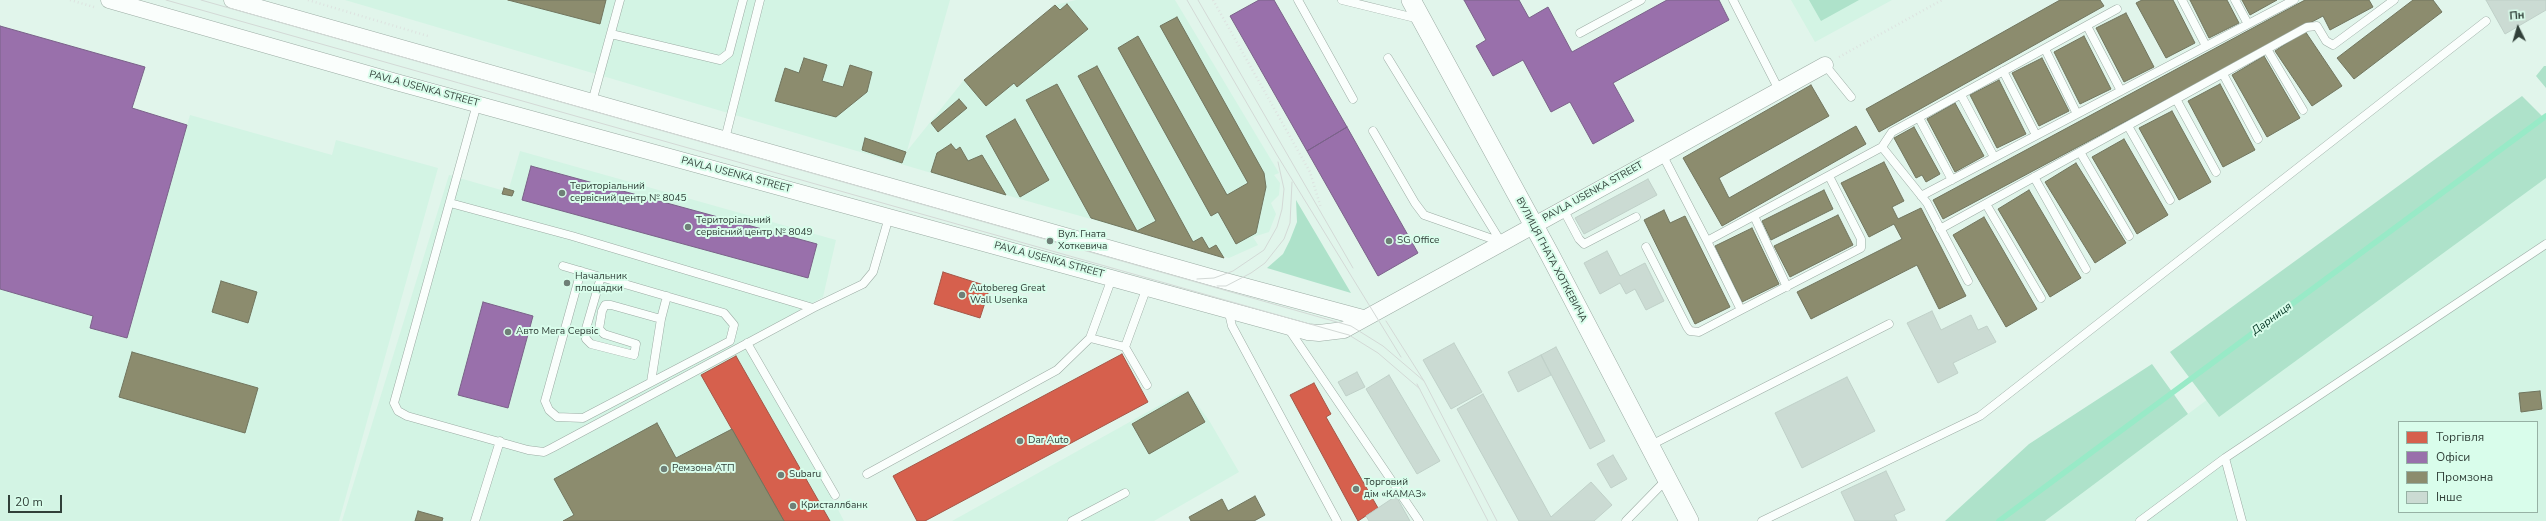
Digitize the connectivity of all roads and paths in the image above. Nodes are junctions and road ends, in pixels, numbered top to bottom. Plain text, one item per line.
1 (109, 0) edge
2 (232, 0) edge
3 (620, 0) edge
4 (743, 0) edge
5 (760, 0) edge
6 (1213, 0) edge
7 (1298, 0) edge
8 (1342, 0) edge
9 (1411, 0) edge
10 (1641, 0) edge
11 (1733, 0) edge
12 (1942, 0) edge
13 (2182, 0) edge
14 (2235, 0) edge
15 (2294, 0) edge
16 (2394, 0) edge
17 (2117, 9) dead end
18 (1421, 20) junction
19 (2486, 21) dead end
20 (2248, 24) junction
21 (2087, 26) junction
22 (1580, 33) dead end
23 (611, 34) junction
24 (2206, 46) junction
25 (2045, 48) junction
26 (2267, 50) junction
27 (1388, 58) dead end
28 (1824, 65) junction
29 (2003, 71) junction
30 (2223, 74) junction
31 (1779, 90) junction
32 (2121, 91) junction
33 (1961, 94) junction
34 (1851, 97) dead end
35 (1353, 99) dead end
36 (2176, 99) junction
37 (592, 102) junction
38 (477, 104) junction
39 (2303, 110) dead end
40 (2077, 114) junction
41 (1919, 118) junction
42 (2128, 126) junction
43 (1373, 131) dead end
44 (2036, 135) junction
45 (725, 139) junction
46 (2258, 139) dead end
47 (1882, 147) junction
48 (2080, 152) junction
49 (1662, 154) junction
50 (1994, 157) junction
51 (2216, 172) dead end
52 (1829, 176) junction
53 (2034, 177) junction
54 (1952, 180) junction
55 (1921, 196) junction
56 (2170, 200) dead end
57 (450, 203) junction
58 (1986, 204) junction
59 (1321, 208) dead end
60 (1563, 208) junction
61 (889, 216) junction
62 (1754, 216) junction
63 (1636, 217) dead end
64 (1533, 225) junction
65 (1940, 229) junction
66 (2130, 236) dead end
67 (1707, 241) junction
68 (1501, 242) junction
69 (2546, 244) edge
70 (1646, 247) dead end
71 (563, 266) dead end
72 (2086, 269) dead end
73 (581, 271) junction
74 (601, 277) junction
75 (1112, 278) junction
76 (1968, 281) dead end
77 (1147, 287) junction
78 (1787, 287) junction
79 (667, 296) junction
80 (2041, 298) dead end
81 (813, 308) junction
82 (1228, 310) junction
83 (1741, 310) junction
84 (1362, 318) junction
85 (661, 319) junction
86 (1889, 324) dead end
87 (1286, 325) junction
88 (1090, 338) junction
89 (747, 343) junction
90 (1125, 347) junction
91 (651, 382) junction
92 (1147, 385) dead end
93 (500, 441) junction
94 (1649, 446) junction
95 (2225, 458) junction
96 (867, 474) dead end
97 (1667, 479) junction
98 (1125, 493) dead end
99 (835, 495) dead end
100 (475, 521) edge
101 (1072, 521) edge
102 (1337, 521) edge
103 (1419, 521) edge
104 (1626, 521) edge
105 (1689, 521) edge
106 (1762, 521) edge
107 (2140, 521) edge
108 (2242, 521) edge

1 - 38 street, PAVLA USENKA STREET
2 - 37 street
3 - 23 lane
4 - 23 lane
5 - 45 lane
6 - 59 path
7 - 35 lane
8 - 18 lane
9 - 18 street, ВУЛИЦЯ ГНАТА ХОТКЕВИЧА
10 - 22 lane
11 - 31 lane
12 - 28 path
13 - 24 lane
14 - 20 lane
15 - 20 lane
16 - 26 lane
17 - 21 lane
18 - 64 street, ВУЛИЦЯ ГНАТА ХОТКЕВИЧА
19 - 106 lane
20 - 24 lane
21 - 25 lane
21 - 32 lane
23 - 37 lane
24 - 32 lane
25 - 29 lane
25 - 40 lane
26 - 30 lane
26 - 39 lane
27 - 68 lane
28 - 31 street, PAVLA USENKA STREET
28 - 34 lane
29 - 33 lane
29 - 44 lane
30 - 36 lane
30 - 46 lane
31 - 49 street, PAVLA USENKA STREET
32 - 40 lane
33 - 41 lane
33 - 50 lane
36 - 42 lane
36 - 51 lane
37 - 45 street
38 - 57 lane
38 - 61 street, PAVLA USENKA STREET
40 - 44 lane
41 - 47 lane
41 - 54 lane
42 - 48 lane
42 - 56 lane
43 - 68 lane
44 - 50 lane
45 - 84 street
47 - 52 lane
47 - 55 lane
48 - 53 lane
48 - 66 lane
49 - 60 street, PAVLA USENKA STREET
49 - 67 lane
50 - 54 lane
52 - 62 lane
52 - 78 lane
53 - 58 lane
53 - 72 lane
54 - 55 lane
55 - 65 lane
57 - 81 lane
57 - 93 lane
58 - 65 lane
58 - 80 lane
60 - 63 lane
60 - 64 street, PAVLA USENKA STREET
61 - 75 street, PAVLA USENKA STREET
61 - 81 lane
62 - 67 lane
62 - 78 lane
64 - 68 street, PAVLA USENKA STREET
64 - 94 street, ВУЛИЦЯ ГНАТА ХОТКЕВИЧА
65 - 76 lane
67 - 83 lane
68 - 84 street, PAVLA USENKA STREET
69 - 95 lane
70 - 83 lane
71 - 73 lane
73 - 74 lane
73 - 91 lane
74 - 79 lane
74 - 85 lane
75 - 77 street, PAVLA USENKA STREET
75 - 88 lane
77 - 82 street, PAVLA USENKA STREET
77 - 90 lane
78 - 83 lane
79 - 85 lane
79 - 91 lane
81 - 89 lane
82 - 87 street, PAVLA USENKA STREET
82 - 102 lane
84 - 87 street, PAVLA USENKA STREET
85 - 91 lane
86 - 94 lane
87 - 103 lane
88 - 90 lane
88 - 96 lane
89 - 93 lane
89 - 99 lane
90 - 92 lane
93 - 100 lane
94 - 97 street, ВУЛИЦЯ ГНАТА ХОТКЕВИЧА
95 - 107 lane
95 - 108 lane
97 - 104 lane
97 - 105 street, ВУЛИЦЯ ГНАТА ХОТКЕВИЧА
98 - 101 lane

